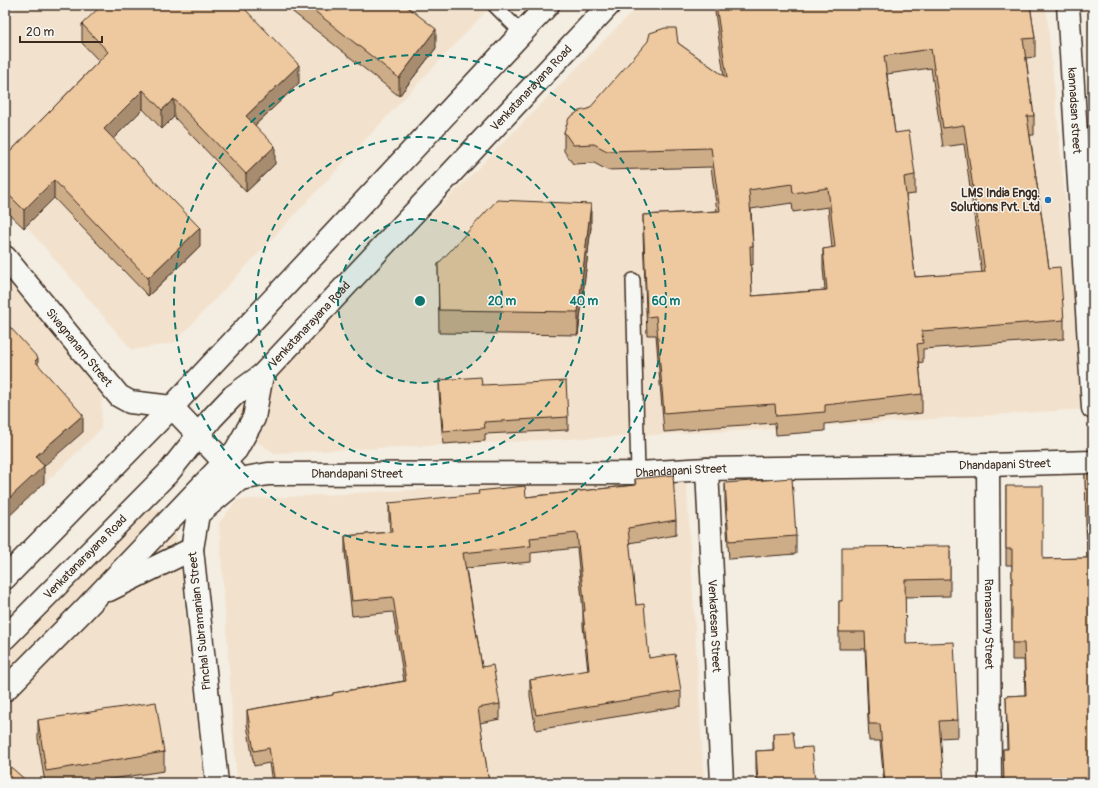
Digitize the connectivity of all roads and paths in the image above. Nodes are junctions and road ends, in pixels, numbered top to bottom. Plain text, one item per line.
1 (494, 5) edge
2 (548, 5) edge
3 (609, 5) edge
4 (1068, 5) edge
5 (522, 33) junction
6 (5, 257) edge
7 (633, 280) dead end
8 (262, 375) junction
9 (172, 407) junction
10 (1093, 408) edge
11 (198, 435) junction
12 (230, 456) junction
13 (1093, 462) edge
14 (988, 465) junction
15 (708, 469) junction
16 (638, 473) junction
17 (240, 479) junction
18 (192, 549) junction
19 (5, 578) edge
20 (96, 597) junction
21 (5, 638) edge
22 (5, 690) edge
23 (217, 783) edge
24 (722, 783) edge
25 (990, 783) edge

1 - 5 lane
2 - 5 street
3 - 8 street, Venkatanarayana Road
4 - 10 street, kannadsan street
5 - 9 street
6 - 9 street, Sivagnanam Street
7 - 16 lane
8 - 11 street, Venkatanarayana Road
8 - 12 street
9 - 11 street
9 - 19 street
11 - 12 street
11 - 21 street, Venkatanarayana Road
12 - 17 street
12 - 20 street
13 - 14 street, Dhandapani Street
14 - 15 street, Dhandapani Street
14 - 25 street, Ramasamy Street
15 - 16 street, Dhandapani Street
15 - 24 street, Venkatesan Street
16 - 17 street, Dhandapani Street
17 - 18 street, Pinchal Subramanian Street
18 - 20 street
18 - 23 street, Pinchal Subramanian Street
20 - 22 street

